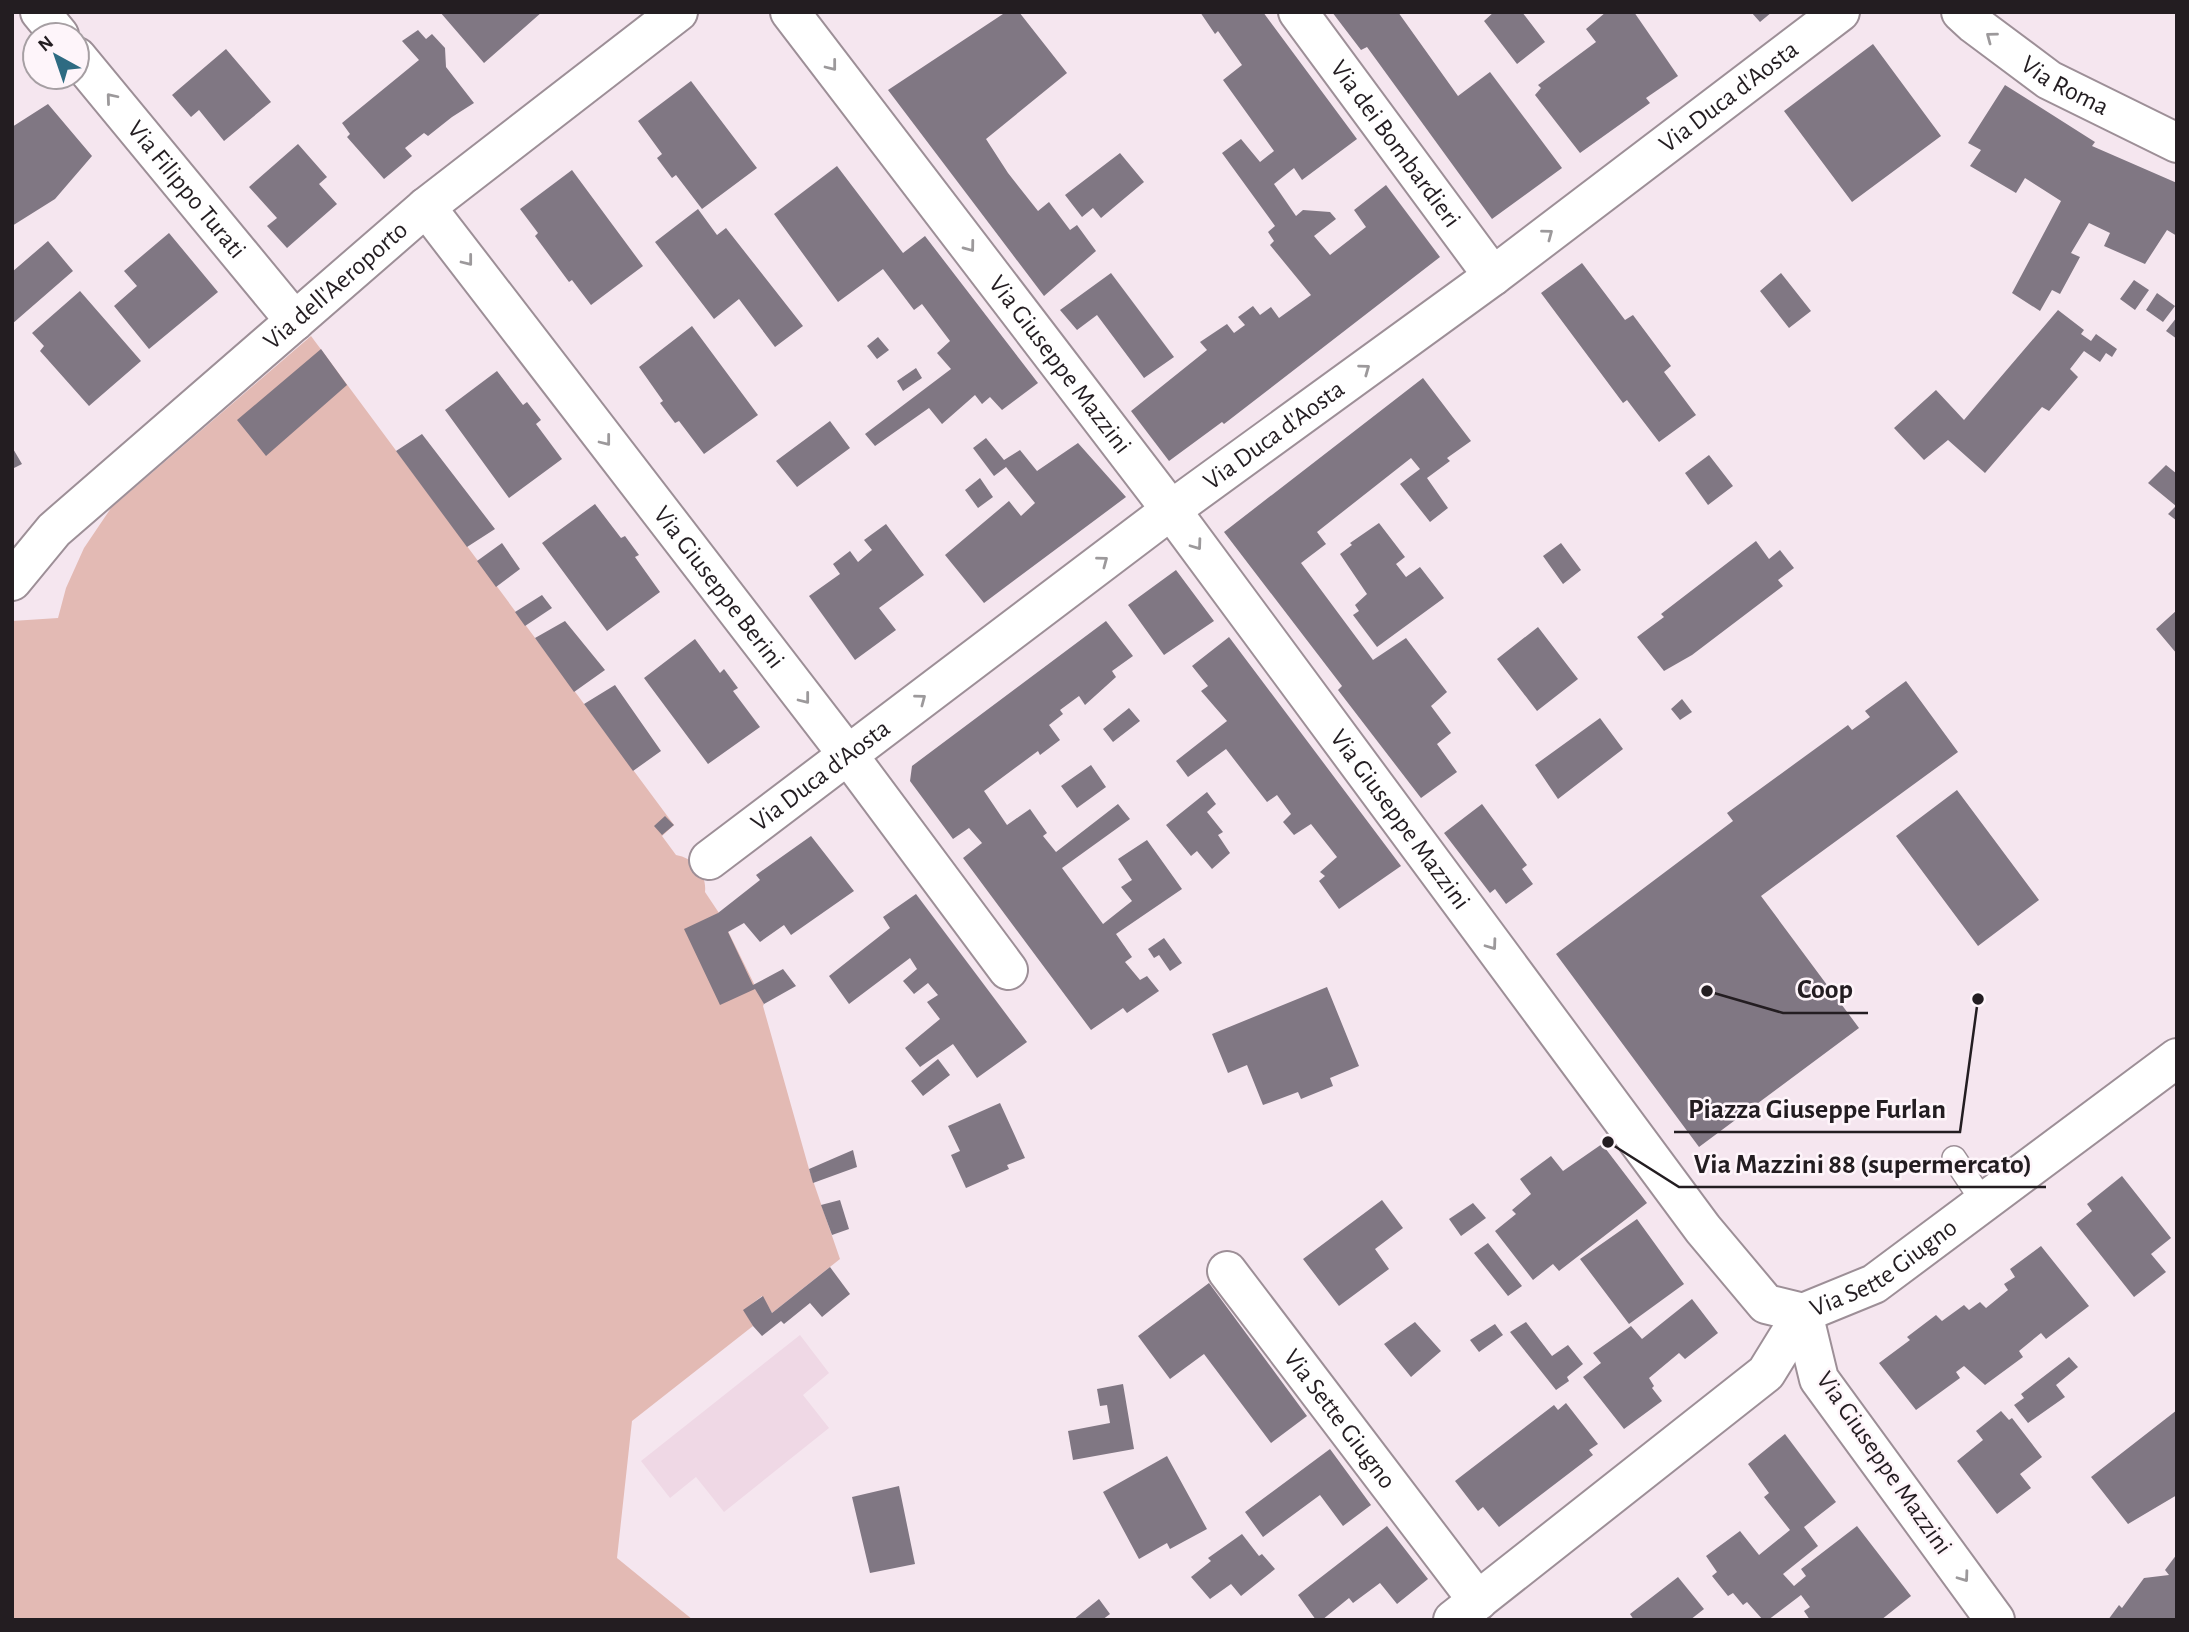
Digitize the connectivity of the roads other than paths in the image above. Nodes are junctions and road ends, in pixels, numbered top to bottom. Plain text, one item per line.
1 (678, 12) edge
2 (790, 12) edge
3 (1297, 12) edge
4 (1840, 12) edge
5 (1961, 12) edge
6 (91, 74) edge
7 (2177, 143) edge
8 (426, 207) junction
9 (1493, 276) junction
10 (295, 321) junction
11 (1171, 510) junction
12 (12, 581) edge
13 (848, 755) junction
14 (709, 860) dead end
15 (1008, 970) dead end
16 (2177, 1058) edge
17 (1954, 1158) dead end
18 (1983, 1203) junction
19 (1227, 1271) dead end
20 (1802, 1313) junction
21 (1465, 1610) edge
22 (1994, 1620) edge

1 - 8 street, Via dell'Aeroporto
2 -> 11 street, Via Giuseppe Mazzini
3 - 9 street, Via dei Bombardieri
9 -> 4 street, Via Duca d'Aosta
7 -> 5 street, Via Roma
10 -> 6 street, Via Filippo Turati
8 - 10 street, Via dell'Aeroporto
8 -> 13 street, Via Giuseppe Berini
11 -> 9 street, Via Duca d'Aosta
10 - 12 street, Via dell'Aeroporto
13 -> 11 street, Via Duca d'Aosta
11 -> 20 street, Via Giuseppe Mazzini
13 - 14 street, Via Duca d'Aosta
13 - 15 street, Via Giuseppe Berini
16 - 18 street, Via Sette Giugno
17 - 18 lane
18 - 20 street, Via Sette Giugno
19 - 21 street, Via Sette Giugno
20 - 21 street, Via Sette Giugno
20 -> 22 street, Via Giuseppe Mazzini

